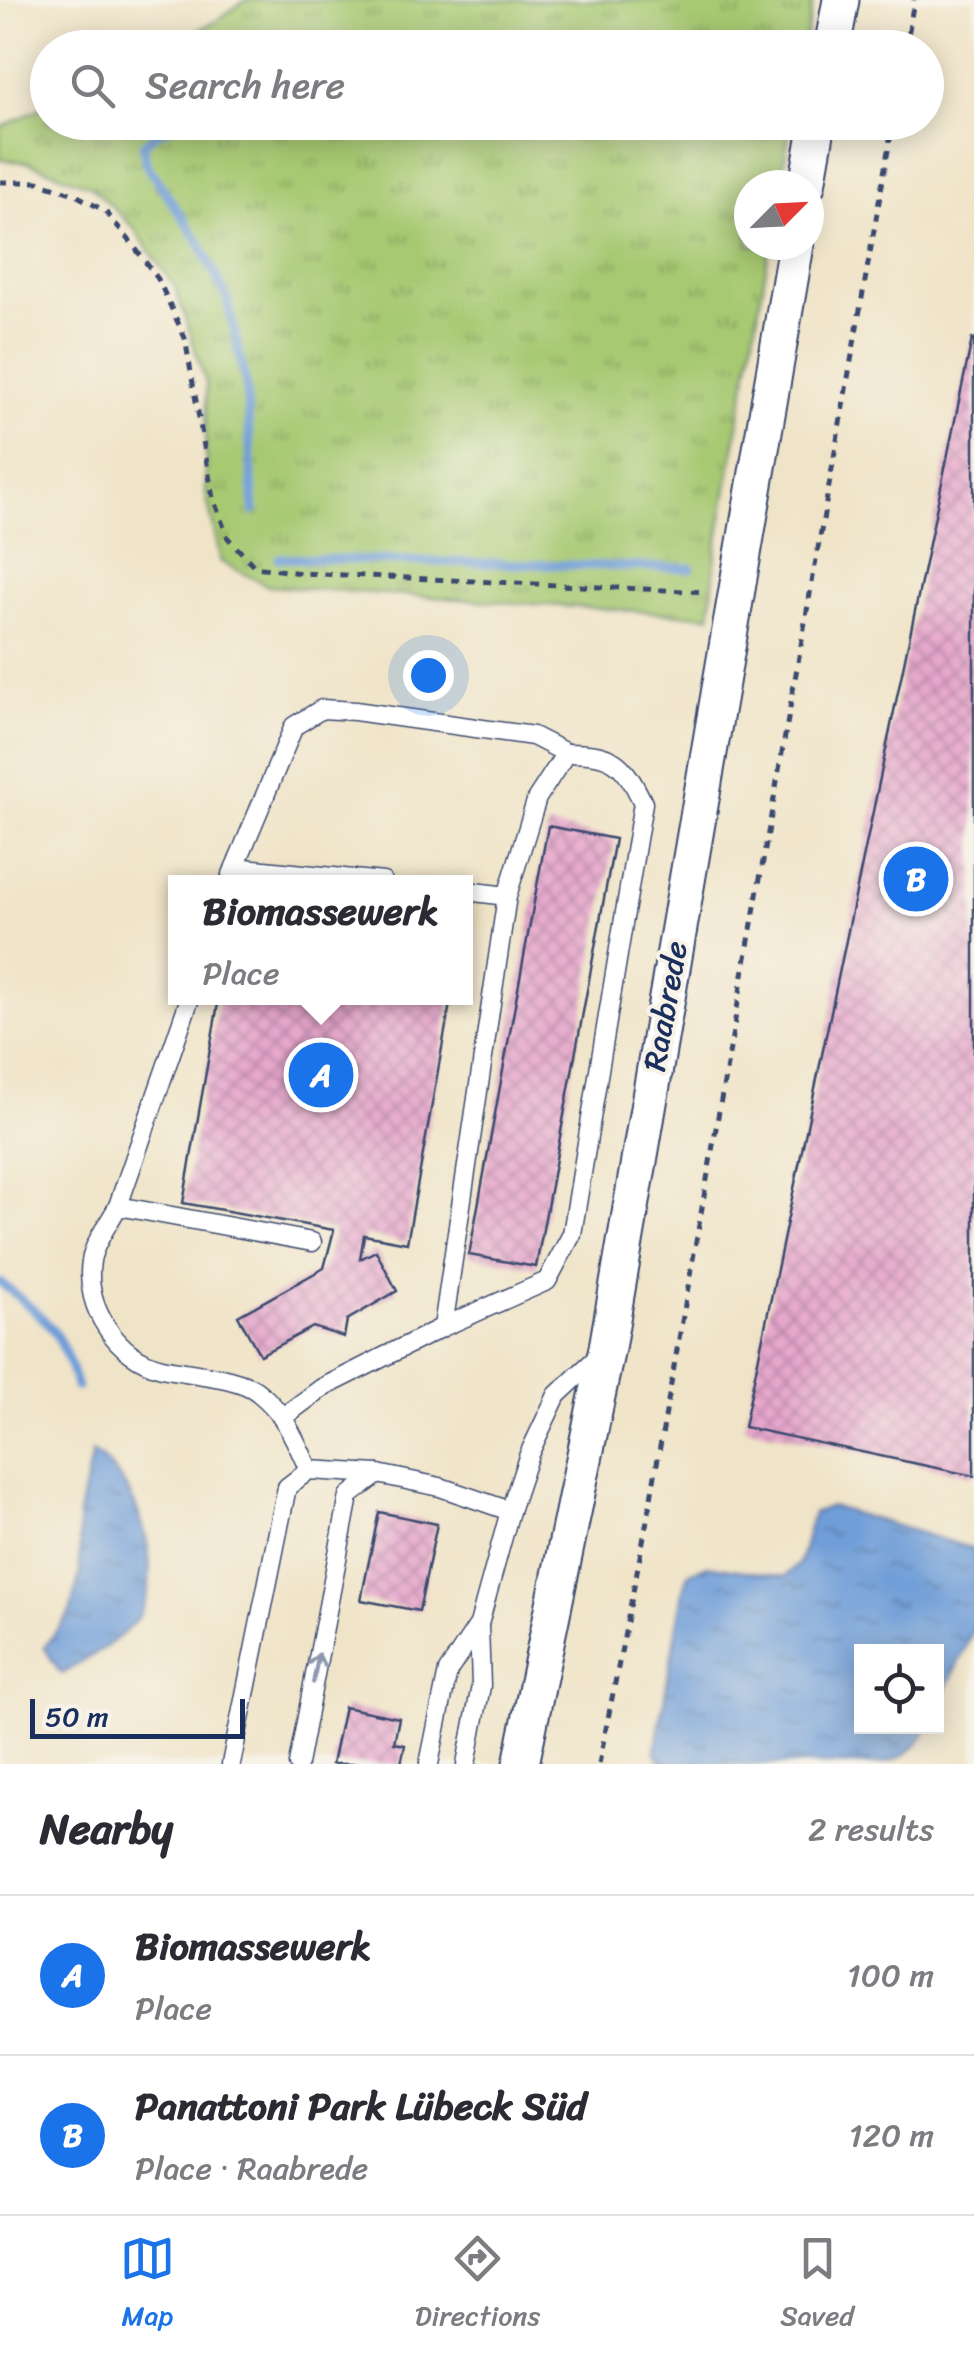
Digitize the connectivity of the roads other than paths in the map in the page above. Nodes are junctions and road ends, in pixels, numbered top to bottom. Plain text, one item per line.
1 (840, 0) edge
2 (835, 30) edge
3 (815, 140) edge
4 (810, 170) edge
5 (793, 260) edge
6 (566, 753) junction
7 (232, 875) edge
8 (473, 893) edge
9 (508, 896) junction
10 (188, 1005) edge
11 (118, 1206) junction
12 (312, 1242) dead end
13 (443, 1327) junction
14 (606, 1348) junction
15 (283, 1417) junction
16 (310, 1470) junction
17 (378, 1474) junction
18 (510, 1511) junction
19 (479, 1624) junction
20 (231, 1764) edge
21 (298, 1764) edge
22 (430, 1764) edge
23 (466, 1764) edge
24 (521, 1764) edge

1 - 2 street
3 - 4 street
5 - 14 street, Raabrede
6 - 7 lane
6 - 9 lane
6 - 13 lane
8 - 9 lane
9 - 13 lane
10 - 11 lane
11 - 12 lane
11 - 15 lane
13 - 15 lane
14 - 18 lane
14 - 24 street, Raabrede
15 - 16 lane
16 - 17 lane
16 - 20 lane
17 - 18 lane
21 -> 17 lane
18 - 19 lane
19 - 22 lane
19 - 23 lane

